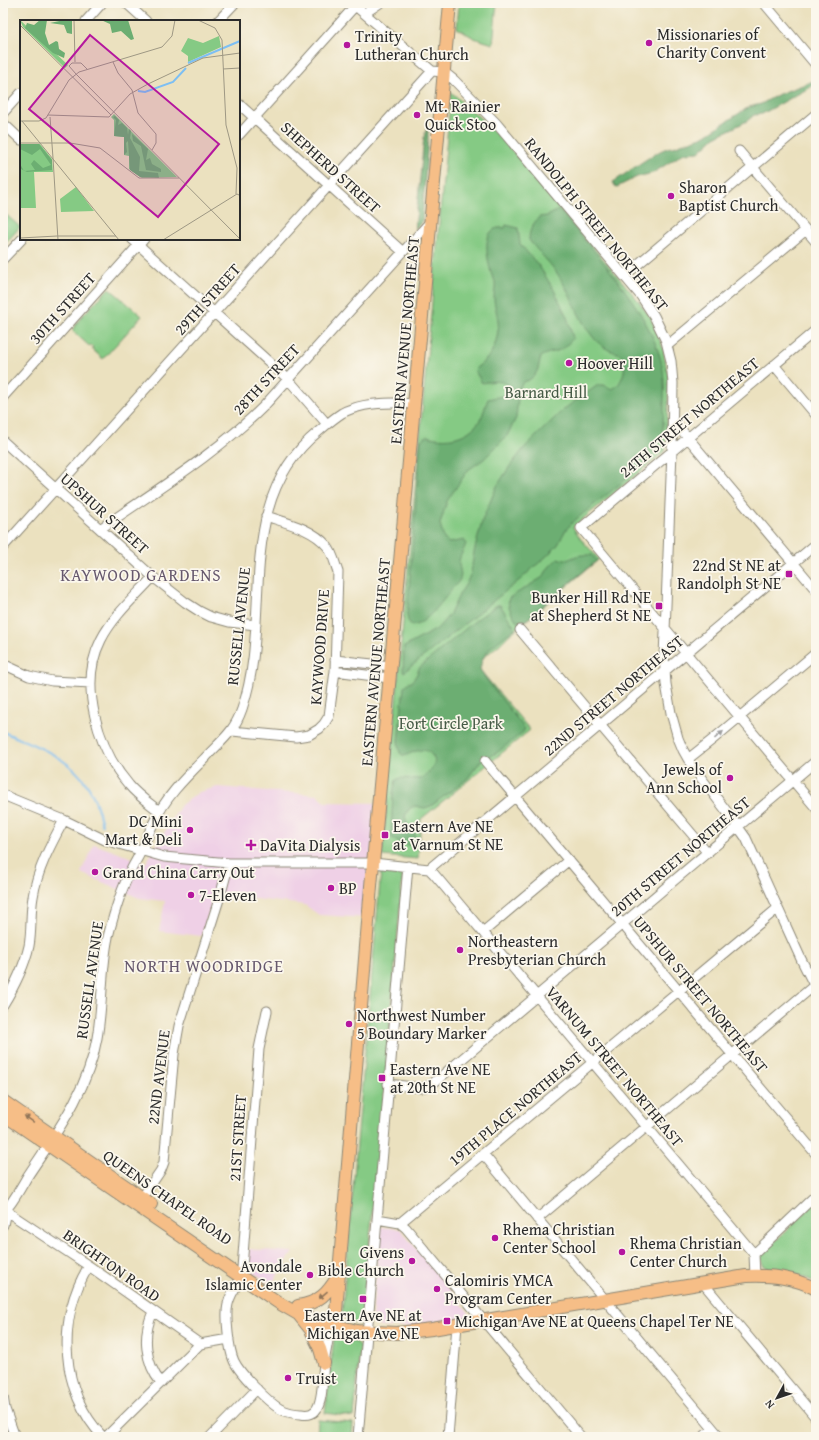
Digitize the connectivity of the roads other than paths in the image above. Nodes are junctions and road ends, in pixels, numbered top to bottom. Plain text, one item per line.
1 (102, 3) edge
2 (126, 3) edge
3 (235, 3) edge
4 (380, 3) edge
5 (450, 3) edge
6 (764, 3) edge
7 (353, 4) edge
8 (366, 13) junction
9 (87, 20) edge
10 (145, 20) edge
11 (219, 20) edge
12 (816, 65) edge
13 (438, 72) junction
14 (20, 94) edge
15 (240, 105) edge
16 (3, 113) edge
17 (816, 114) edge
18 (255, 118) junction
19 (3, 123) edge
20 (240, 134) edge
21 (20, 139) edge
22 (739, 151) dead end
23 (753, 167) junction
24 (330, 185) junction
25 (430, 222) junction
26 (806, 230) junction
27 (21, 240) edge
28 (138, 241) edge
29 (816, 242) edge
30 (403, 252) junction
31 (3, 259) edge
32 (624, 276) junction
33 (215, 313) junction
34 (816, 330) edge
35 (668, 345) junction
36 (774, 365) junction
37 (288, 379) junction
38 (3, 397) edge
39 (414, 404) junction
40 (816, 415) edge
41 (673, 420) junction
42 (327, 424) junction
43 (688, 438) junction
44 (3, 441) edge
45 (672, 451) junction
46 (56, 489) junction
47 (266, 516) junction
48 (100, 529) junction
49 (816, 544) edge
50 (3, 547) edge
51 (793, 563) junction
52 (153, 577) junction
53 (816, 590) edge
54 (256, 625) junction
55 (665, 628) junction
56 (520, 630) dead end
57 (686, 653) junction
58 (816, 653) edge
59 (335, 660) junction
60 (3, 664) edge
61 (335, 671) junction
62 (665, 671) junction
63 (390, 672) junction
64 (91, 682) junction
65 (740, 717) junction
66 (600, 725) junction
67 (232, 731) junction
68 (688, 759) junction
69 (485, 761) dead end
70 (816, 761) edge
71 (793, 781) junction
72 (3, 795) edge
73 (515, 796) junction
74 (816, 808) edge
75 (159, 811) junction
76 (64, 820) junction
77 (738, 827) junction
78 (142, 850) junction
79 (708, 853) junction
80 (569, 860) junction
81 (228, 863) junction
82 (373, 864) junction
83 (408, 866) junction
84 (429, 869) junction
85 (778, 908) junction
86 (623, 924) junction
87 (483, 932) junction
88 (816, 985) edge
89 (679, 991) junction
90 (537, 996) junction
91 (816, 996) edge
92 (3, 1005) edge
93 (267, 1011) dead end
94 (732, 1055) junction
95 (593, 1062) junction
96 (388, 1084) junction
97 (3, 1101) edge
98 (3, 1114) edge
99 (646, 1127) junction
100 (52, 1140) junction
101 (482, 1154) junction
102 (816, 1154) edge
103 (816, 1195) edge
104 (142, 1198) junction
105 (4, 1212) edge
106 (377, 1219) junction
107 (537, 1219) junction
108 (400, 1223) junction
109 (3, 1225) edge
110 (754, 1254) junction
111 (89, 1266) junction
112 (242, 1272) junction
113 (339, 1273) junction
114 (755, 1276) junction
115 (703, 1283) junction
116 (816, 1289) edge
117 (605, 1300) junction
118 (298, 1310) junction
119 (153, 1312) junction
120 (484, 1320) junction
121 (331, 1324) junction
122 (457, 1325) junction
123 (367, 1332) junction
124 (229, 1339) junction
125 (200, 1344) junction
126 (324, 1363) junction
127 (161, 1383) junction
128 (258, 1389) junction
129 (3, 1396) edge
130 (816, 1418) edge
131 (713, 1429) junction
132 (448, 1433) edge
133 (15, 1437) edge
134 (103, 1437) edge
135 (106, 1437) edge
136 (210, 1437) edge
137 (358, 1437) edge
138 (456, 1437) edge
139 (581, 1437) edge
140 (703, 1437) edge
141 (720, 1437) edge

1 - 9 street
2 - 10 street
3 - 11 street
4 - 8 street
5 - 13 main road, EASTERN AVENUE NORTHEAST
6 - 12 street
7 - 8 street, RANDOLPH STREET NORTHEAST
7 - 18 street
8 - 13 street, RANDOLPH STREET NORTHEAST
13 - 24 street, 29TH STREET
13 - 25 main road, EASTERN AVENUE NORTHEAST
13 - 32 street, RANDOLPH STREET NORTHEAST
14 - 16 street
15 - 18 street, SHEPHERD STREET
17 - 23 street
18 - 20 street
18 - 24 street, SHEPHERD STREET
19 - 21 street
22 - 23 street
23 - 26 street
23 - 32 street
24 - 30 street, SHEPHERD STREET
24 - 33 street, 29TH STREET
25 - 30 street, 28TH STREET
25 - 39 main road, EASTERN AVENUE NORTHEAST
26 - 29 street
26 - 35 street
27 - 31 street
28 - 33 street
28 - 38 street, 30TH STREET
30 - 37 street, 28TH STREET
32 - 35 street, RANDOLPH STREET NORTHEAST
33 - 37 street
33 - 46 street, 29TH STREET
34 - 36 street, 24TH STREET NORTHEAST
35 - 41 street, RANDOLPH STREET NORTHEAST
36 - 40 street
36 - 43 street, 24TH STREET NORTHEAST
37 - 42 street
37 - 48 street, 28TH STREET
39 - 42 street, RUSSELL AVENUE
39 - 63 main road, EASTERN AVENUE NORTHEAST
41 - 43 street
41 - 45 street, RANDOLPH STREET NORTHEAST
42 - 47 street, RUSSELL AVENUE
43 - 45 street, 24TH STREET NORTHEAST
43 - 51 street
44 - 46 street, UPSHUR STREET
45 - 55 street, RANDOLPH STREET NORTHEAST
45 - 55 street, 24TH STREET NORTHEAST
46 - 48 street, UPSHUR STREET
46 - 50 street, 29TH STREET
47 - 54 street, RUSSELL AVENUE
47 - 59 street, KAYWOOD DRIVE
48 - 52 street, UPSHUR STREET
49 - 51 street, 22ND STREET NORTHEAST
51 - 53 street
51 - 57 street, 22ND STREET NORTHEAST
52 - 54 street, UPSHUR STREET
52 - 64 street
54 - 67 street, RUSSELL AVENUE
55 - 57 street
55 - 62 street, RANDOLPH STREET NORTHEAST
56 - 66 street
57 - 62 street, 22ND STREET NORTHEAST
57 - 65 street
58 - 65 street
59 - 61 street, KAYWOOD DRIVE
59 - 63 street
60 - 64 street
61 - 63 street
61 - 67 street, KAYWOOD DRIVE
62 - 66 street, 22ND STREET NORTHEAST
62 - 68 street, RANDOLPH STREET NORTHEAST
63 - 82 main road, EASTERN AVENUE NORTHEAST
64 - 75 street
68 -> 65 street
65 - 71 street
66 - 73 street, 22ND STREET NORTHEAST
66 - 79 street
67 - 75 street, RUSSELL AVENUE
68 - 77 street, RANDOLPH STREET NORTHEAST
69 - 73 street, UPSHUR STREET NORTHEAST
70 - 71 street, 20TH STREET NORTHEAST
71 - 74 street
71 - 77 street, 20TH STREET NORTHEAST
72 - 76 street
73 - 80 street, UPSHUR STREET NORTHEAST
73 - 84 street, 22ND STREET NORTHEAST
75 - 78 street, RUSSELL AVENUE
76 - 78 street
76 - 92 street
77 - 79 street, 20TH STREET NORTHEAST
77 - 85 street, RANDOLPH STREET NORTHEAST
78 - 81 street
78 - 100 street, RUSSELL AVENUE
79 - 86 street, 20TH STREET NORTHEAST
80 - 86 street, UPSHUR STREET NORTHEAST
80 - 87 street
81 - 82 street
81 - 104 street, 22ND AVENUE
82 - 83 street
82 - 113 main road, EASTERN AVENUE NORTHEAST
83 - 84 street
83 - 96 street
84 - 87 street, VARNUM STREET NORTHEAST
85 - 88 street, RANDOLPH STREET NORTHEAST
85 - 89 street, 19TH PLACE NORTHEAST
86 - 89 street, UPSHUR STREET NORTHEAST
86 - 90 street, 20TH STREET NORTHEAST
87 - 90 street, VARNUM STREET NORTHEAST
88 - 91 street, RANDOLPH STREET NORTHEAST
88 - 94 street
89 - 94 street, UPSHUR STREET NORTHEAST
89 - 95 street, 19TH PLACE NORTHEAST
90 - 95 street, VARNUM STREET NORTHEAST
90 - 96 street, 20TH STREET NORTHEAST
93 - 112 street, 21ST STREET
94 - 99 street
94 - 102 street, UPSHUR STREET NORTHEAST
95 - 99 street, VARNUM STREET NORTHEAST
95 - 101 street, 19TH PLACE NORTHEAST
96 - 106 street
100 -> 97 main road, QUEENS CHAPEL ROAD
98 - 100 main road, QUEENS CHAPEL ROAD
99 - 107 street
99 - 110 street, VARNUM STREET NORTHEAST
100 - 104 main road, QUEENS CHAPEL ROAD
100 - 105 street, RUSSELL AVENUE
100 - 112 main road, QUEENS CHAPEL ROAD
101 - 107 street
101 - 108 street, 19TH PLACE NORTHEAST
103 - 110 street
104 - 112 main road, QUEENS CHAPEL ROAD
105 - 109 street
105 - 111 street, BRIGHTON ROAD
106 - 108 street
106 - 123 street
107 - 117 street
108 - 120 street
110 - 114 street
111 - 119 street, BRIGHTON ROAD
111 - 134 street
112 - 118 main road, QUEENS CHAPEL ROAD
112 - 124 street
113 -> 118 main road
113 - 121 main road, EASTERN AVENUE NORTHEAST
114 - 115 main road, QUEENS CHAPEL ROAD
114 - 116 main road, QUEENS CHAPEL ROAD
115 - 117 main road, QUEENS CHAPEL ROAD
115 - 130 street
117 - 120 main road, QUEENS CHAPEL ROAD
117 - 131 street
118 - 121 main road, QUEENS CHAPEL ROAD
118 - 126 main road
119 - 125 street, BRIGHTON ROAD
119 - 127 street
120 - 122 main road, QUEENS CHAPEL ROAD
120 - 139 street
121 - 123 main road, QUEENS CHAPEL ROAD
121 - 126 street
122 - 123 main road, QUEENS CHAPEL ROAD
122 - 132 street
123 - 137 street
124 - 125 street
124 - 128 street
125 - 127 street
126 - 128 street
127 - 135 street
128 - 136 street
129 - 133 street
131 - 140 street
131 - 141 street
132 - 138 street

